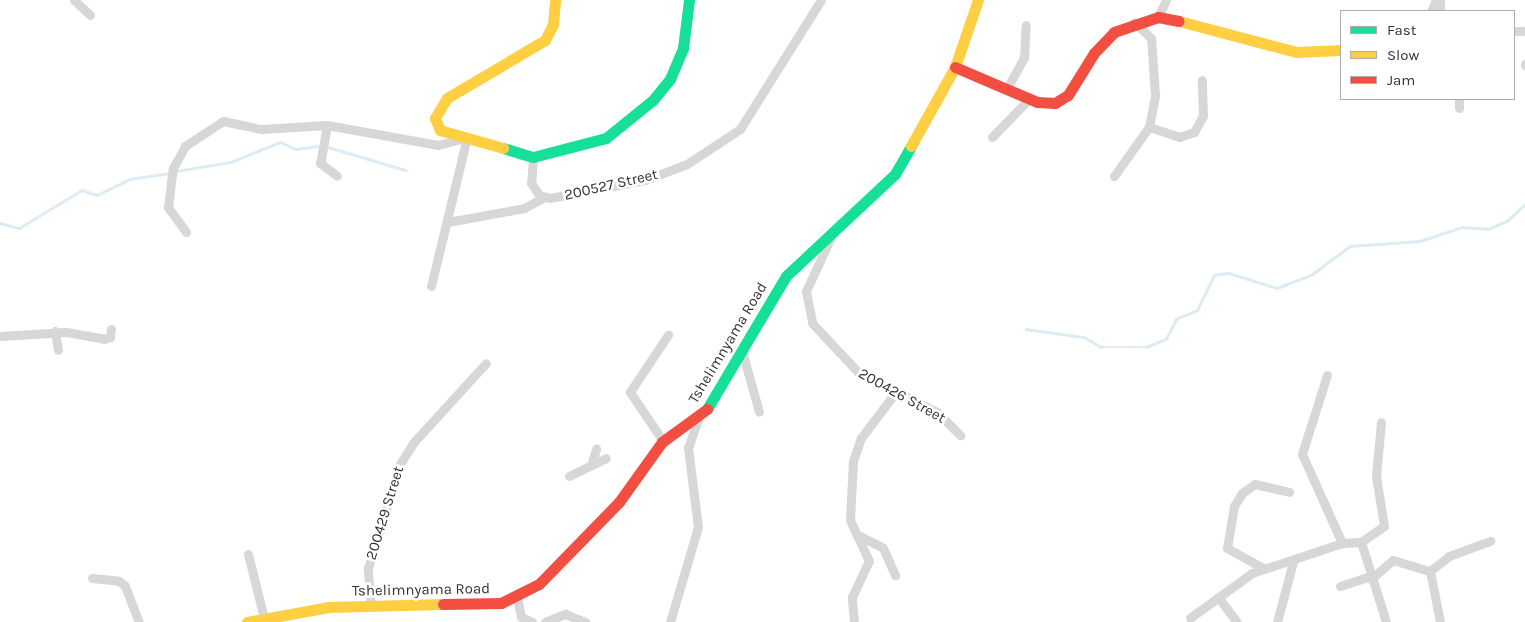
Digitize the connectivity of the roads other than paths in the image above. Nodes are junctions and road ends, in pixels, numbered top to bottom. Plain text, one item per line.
1 (74, 0) edge
2 (555, 0) edge
3 (689, 0) edge
4 (821, 0) edge
5 (978, 0) edge
6 (1166, 0) edge
7 (90, 15) dead end
8 (1158, 18) junction
9 (1134, 22) junction
10 (1026, 25) dead end
11 (1340, 50) edge
12 (955, 67) junction
13 (1202, 80) dead end
14 (1006, 90) junction
15 (1029, 99) junction
16 (327, 125) junction
17 (1149, 127) junction
18 (992, 137) dead end
19 (463, 140) junction
20 (533, 157) junction
21 (336, 176) dead end
22 (1114, 176) dead end
23 (545, 197) junction
24 (448, 222) junction
25 (835, 227) junction
26 (186, 232) dead end
27 (431, 286) dead end
28 (111, 329) dead end
29 (55, 331) junction
30 (668, 335) dead end
31 (0, 336) edge
32 (58, 350) dead end
33 (742, 351) junction
34 (486, 363) dead end
35 (1327, 375) dead end
36 (894, 393) junction
37 (758, 412) dead end
38 (698, 419) junction
39 (1381, 422) dead end
40 (960, 434) dead end
41 (663, 441) junction
42 (596, 449) dead end
43 (606, 458) dead end
44 (592, 462) junction
45 (569, 476) dead end
46 (1289, 492) dead end
47 (856, 534) junction
48 (1490, 541) dead end
49 (1342, 542) junction
50 (1361, 542) junction
51 (248, 554) dead end
52 (1294, 562) junction
53 (1262, 568) junction
54 (1430, 571) junction
55 (895, 575) dead end
56 (92, 578) dead end
57 (1370, 578) junction
58 (1340, 586) dead end
59 (1218, 597) junction
60 (517, 598) junction
61 (371, 606) junction
62 (264, 618) junction
63 (1190, 618) dead end
64 (517, 620) edge
65 (139, 622) edge
66 (247, 622) edge
67 (532, 622) edge
68 (545, 622) edge
69 (585, 622) edge
70 (670, 622) edge
71 (854, 622) edge
72 (1237, 622) edge
73 (1277, 622) edge
74 (1386, 622) edge
75 (1440, 622) edge

1 - 7 street
2 - 19 street
3 - 20 street
4 - 23 street, 200527 Street
5 - 12 street, Tshelimnyama Road
6 - 8 street
8 - 9 street
8 - 11 street
9 - 15 street
9 - 17 street
10 - 14 street
12 - 14 street
12 - 25 street, Tshelimnyama Road
13 - 17 street
14 - 15 street
15 - 18 street
16 - 19 street
16 - 21 street
16 - 26 street
17 - 22 street
19 - 20 street
19 - 24 street
20 - 23 street, 200527 Street
23 - 24 street
24 - 27 street
25 - 33 street, Tshelimnyama Road
25 - 36 street, 200426 Street
28 - 29 street
29 - 31 street
29 - 32 street
30 - 41 street
33 - 37 street
33 - 38 street, Tshelimnyama Road
34 - 61 street, 200429 Street
35 - 49 street
36 - 40 street, 200426 Street
36 - 47 street
38 - 41 street, Tshelimnyama Road
38 - 70 street
39 - 50 street
41 - 60 street, Tshelimnyama Road
42 - 44 street
43 - 44 street
44 - 45 street
46 - 53 street
47 - 55 street
47 - 71 street
48 - 54 street
49 - 50 street
49 - 52 street
50 - 57 street
51 - 62 street
52 - 53 street
52 - 73 street
53 - 59 street
54 - 57 street
54 - 75 street
56 - 65 street
57 - 58 street
57 - 74 street
59 - 63 street
59 - 72 street
60 - 61 street, Tshelimnyama Road
60 - 64 street
61 - 62 street, Tshelimnyama Road
62 - 66 street, Tshelimnyama Road
64 - 67 street
68 - 69 street

